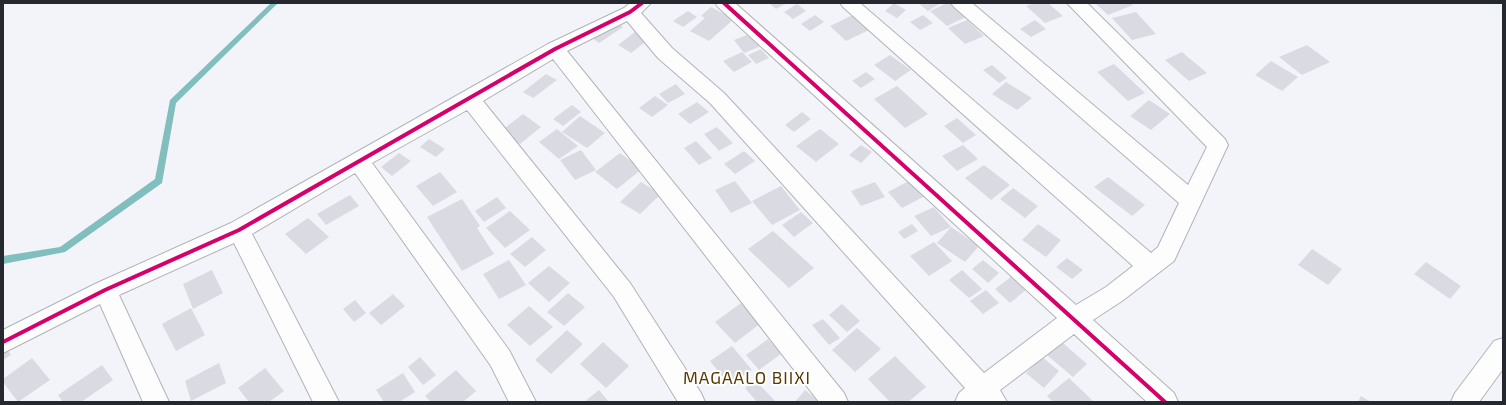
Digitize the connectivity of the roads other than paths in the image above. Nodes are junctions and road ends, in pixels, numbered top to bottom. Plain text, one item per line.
1 (724, 3) edge
2 (849, 3) edge
3 (960, 3) edge
4 (1076, 3) edge
5 (636, 8) edge
6 (555, 49) junction
7 (470, 99) junction
8 (358, 161) junction
9 (1192, 200) junction
10 (239, 230) junction
11 (1150, 266) junction
12 (105, 290) junction
13 (1075, 319) junction
14 (3, 342) edge
15 (1503, 349) edge
16 (982, 398) edge
17 (156, 402) edge
18 (326, 402) edge
19 (523, 402) edge
20 (692, 402) edge
21 (835, 402) edge
22 (1165, 402) edge
23 (1464, 402) edge

1 - 13 street
2 - 11 street
3 - 9 street
4 - 9 street
5 - 6 street
5 - 16 street
6 - 7 street
6 - 21 street
7 - 8 street
7 - 20 street
8 - 10 street
8 - 19 street
9 - 11 street
10 - 12 street
10 - 18 street
11 - 13 street
12 - 14 street
12 - 17 street
13 - 16 street
13 - 22 street
15 - 23 street

